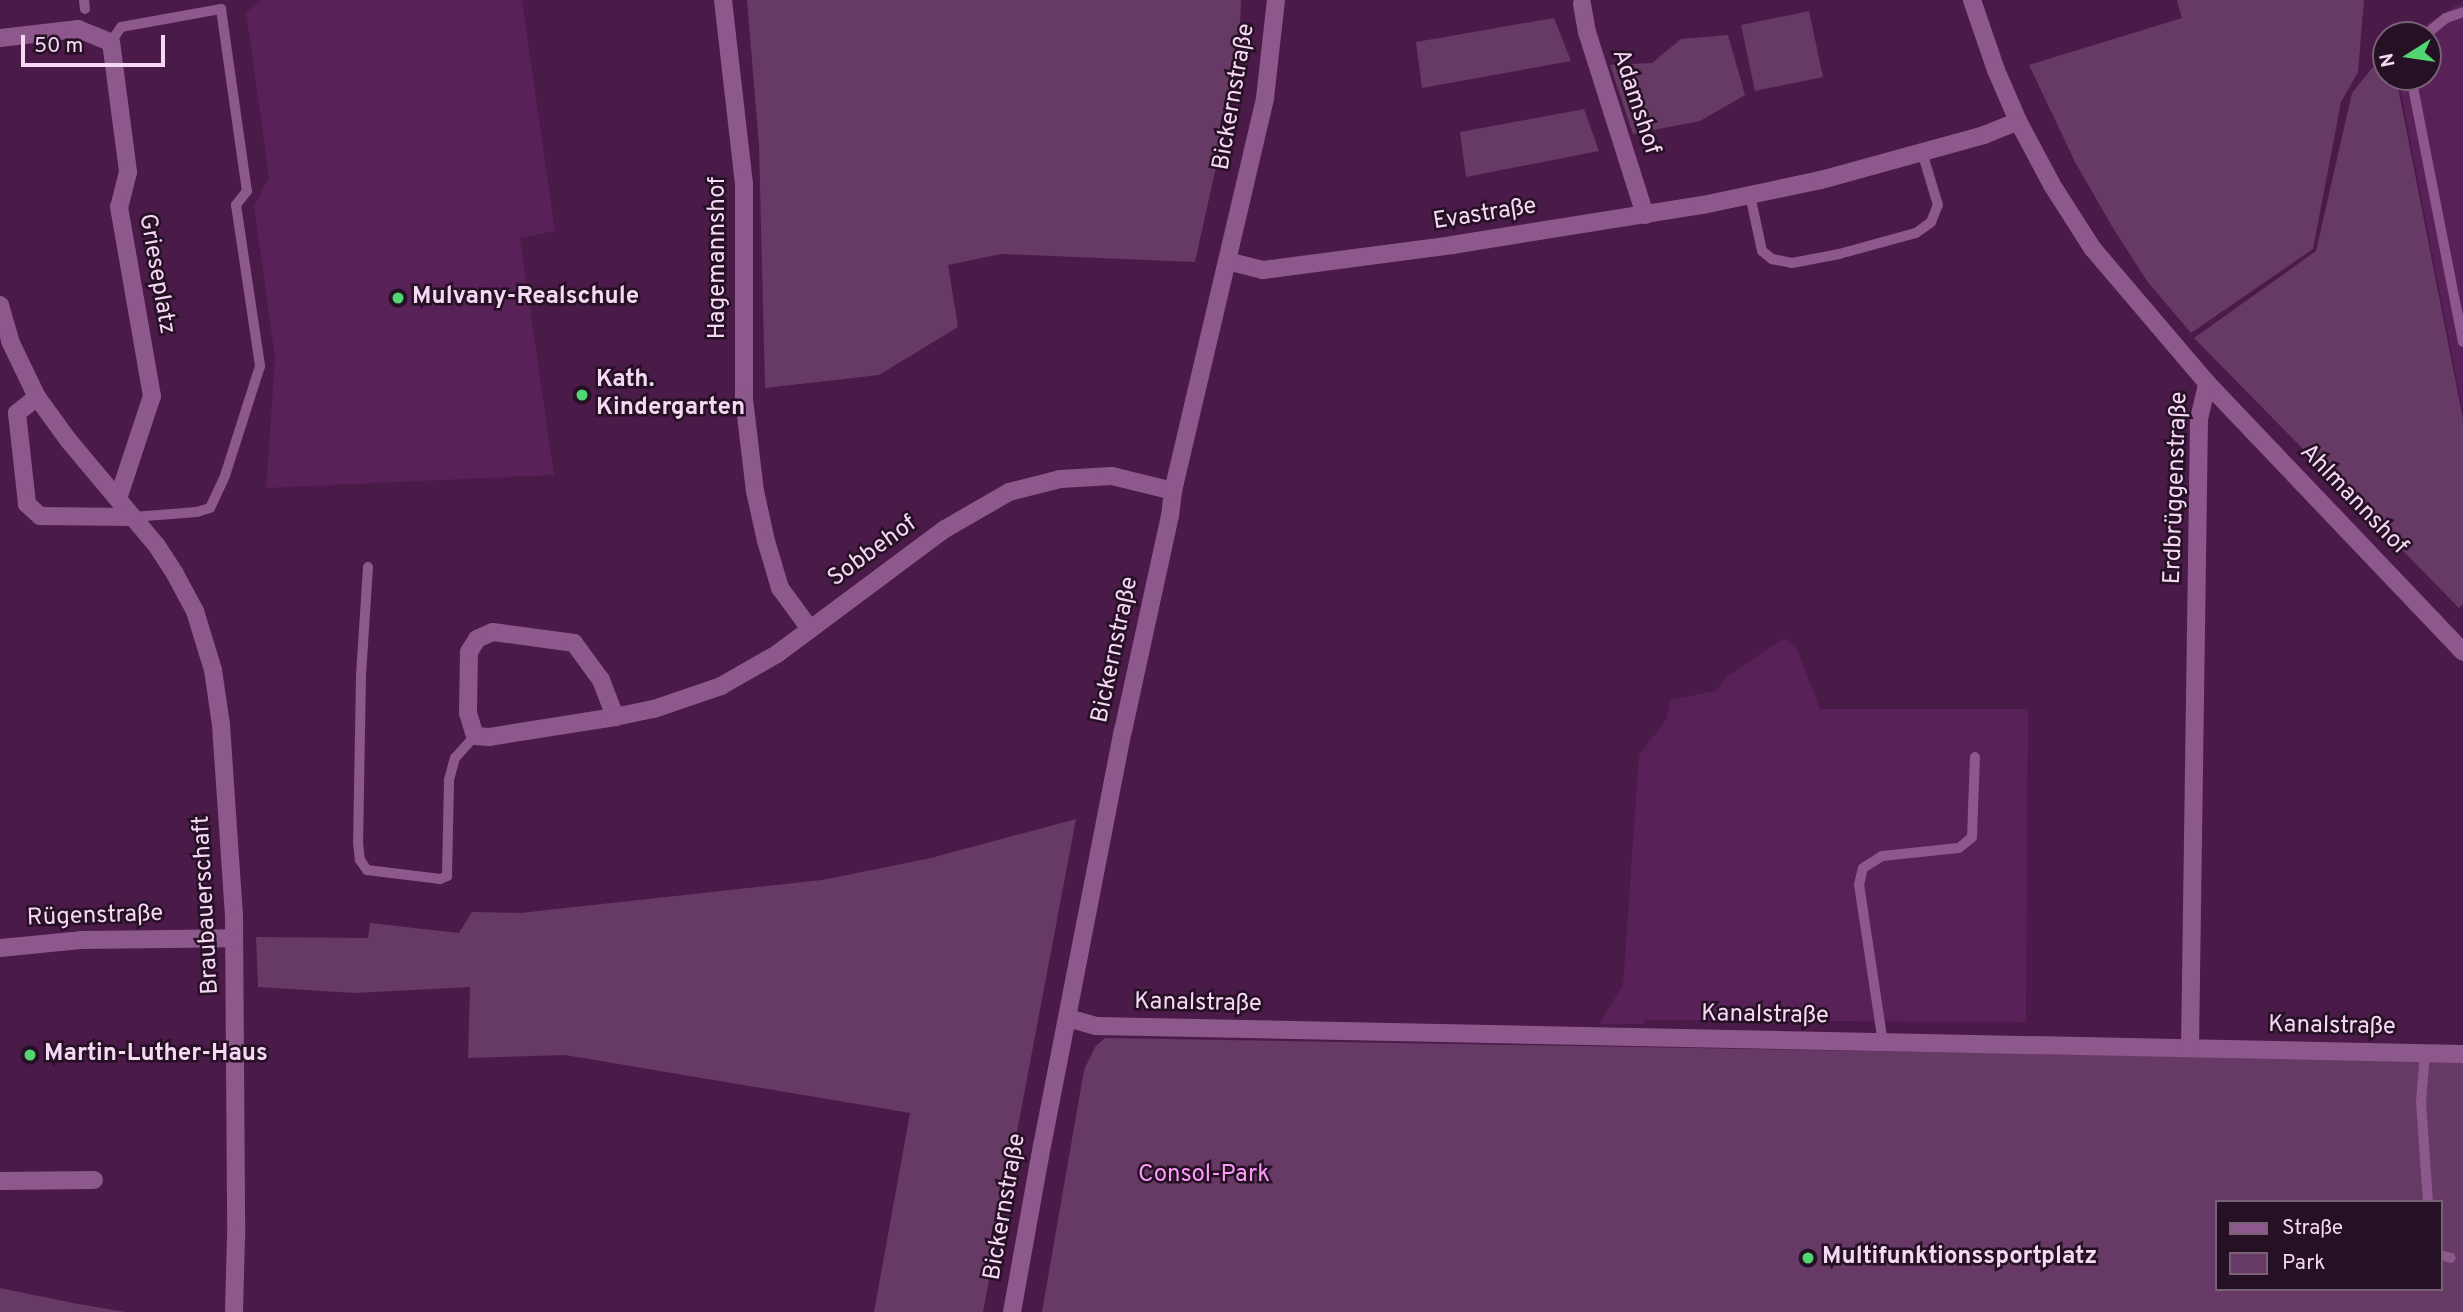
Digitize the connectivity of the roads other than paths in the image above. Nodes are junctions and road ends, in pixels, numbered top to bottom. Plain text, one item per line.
1 (723, 0) edge
2 (1276, 0) edge
3 (1972, 0) edge
4 (1582, 4) dead end
5 (2463, 12) edge
6 (2442, 21) edge
7 (0, 38) edge
8 (111, 42) junction
9 (2414, 91) edge
10 (2018, 121) junction
11 (1922, 152) junction
12 (1750, 195) junction
13 (1645, 215) junction
14 (1227, 261) junction
15 (0, 305) edge
16 (2463, 342) edge
17 (2207, 383) junction
18 (37, 397) junction
19 (1173, 491) junction
20 (118, 499) junction
21 (134, 517) junction
22 (368, 568) dead end
23 (810, 629) junction
24 (2463, 652) edge
25 (615, 717) junction
26 (475, 736) junction
27 (1975, 757) dead end
28 (234, 938) junction
29 (0, 948) edge
30 (1068, 1018) junction
31 (1882, 1043) junction
32 (2190, 1048) junction
33 (2426, 1053) junction
34 (2463, 1054) edge
35 (94, 1180) dead end
36 (0, 1181) edge
37 (2428, 1200) edge
38 (233, 1312) edge
39 (1012, 1312) edge

1 - 23 street, Hagemannshof
2 - 14 street, Bickernstraße
3 - 10 street, Erdbrüggenstraße
4 - 13 street, Adamshof
5 - 6 lane
7 - 8 street
8 - 20 street, Grieseplatz
8 - 21 lane
9 - 16 lane
10 - 11 street, Evastraße
10 - 17 street, Erdbrüggenstraße
11 - 12 street, Evastraße
11 - 12 lane
12 - 13 street, Evastraße
13 - 14 street, Evastraße
14 - 19 street, Bickernstraße
15 - 18 street, Braubauerschaft
17 - 24 street, Ahlmannshof
17 - 32 street, Erdbrüggenstraße
18 - 20 street, Braubauerschaft
18 - 21 street
19 - 23 street, Sobbehof
19 - 30 street, Bickernstraße
20 - 21 street, Braubauerschaft
21 - 28 street, Braubauerschaft
22 - 26 lane
23 - 25 street, Sobbehof
25 - 26 street, Sobbehof
25 - 26 street
27 - 31 lane
28 - 29 street, Rügenstraße
28 - 38 street, Braubauerschaft
30 - 31 street, Kanalstraße
30 - 39 street, Bickernstraße
31 - 32 street, Kanalstraße
32 - 33 street, Kanalstraße
33 - 34 street, Kanalstraße
33 - 37 lane
35 - 36 street

